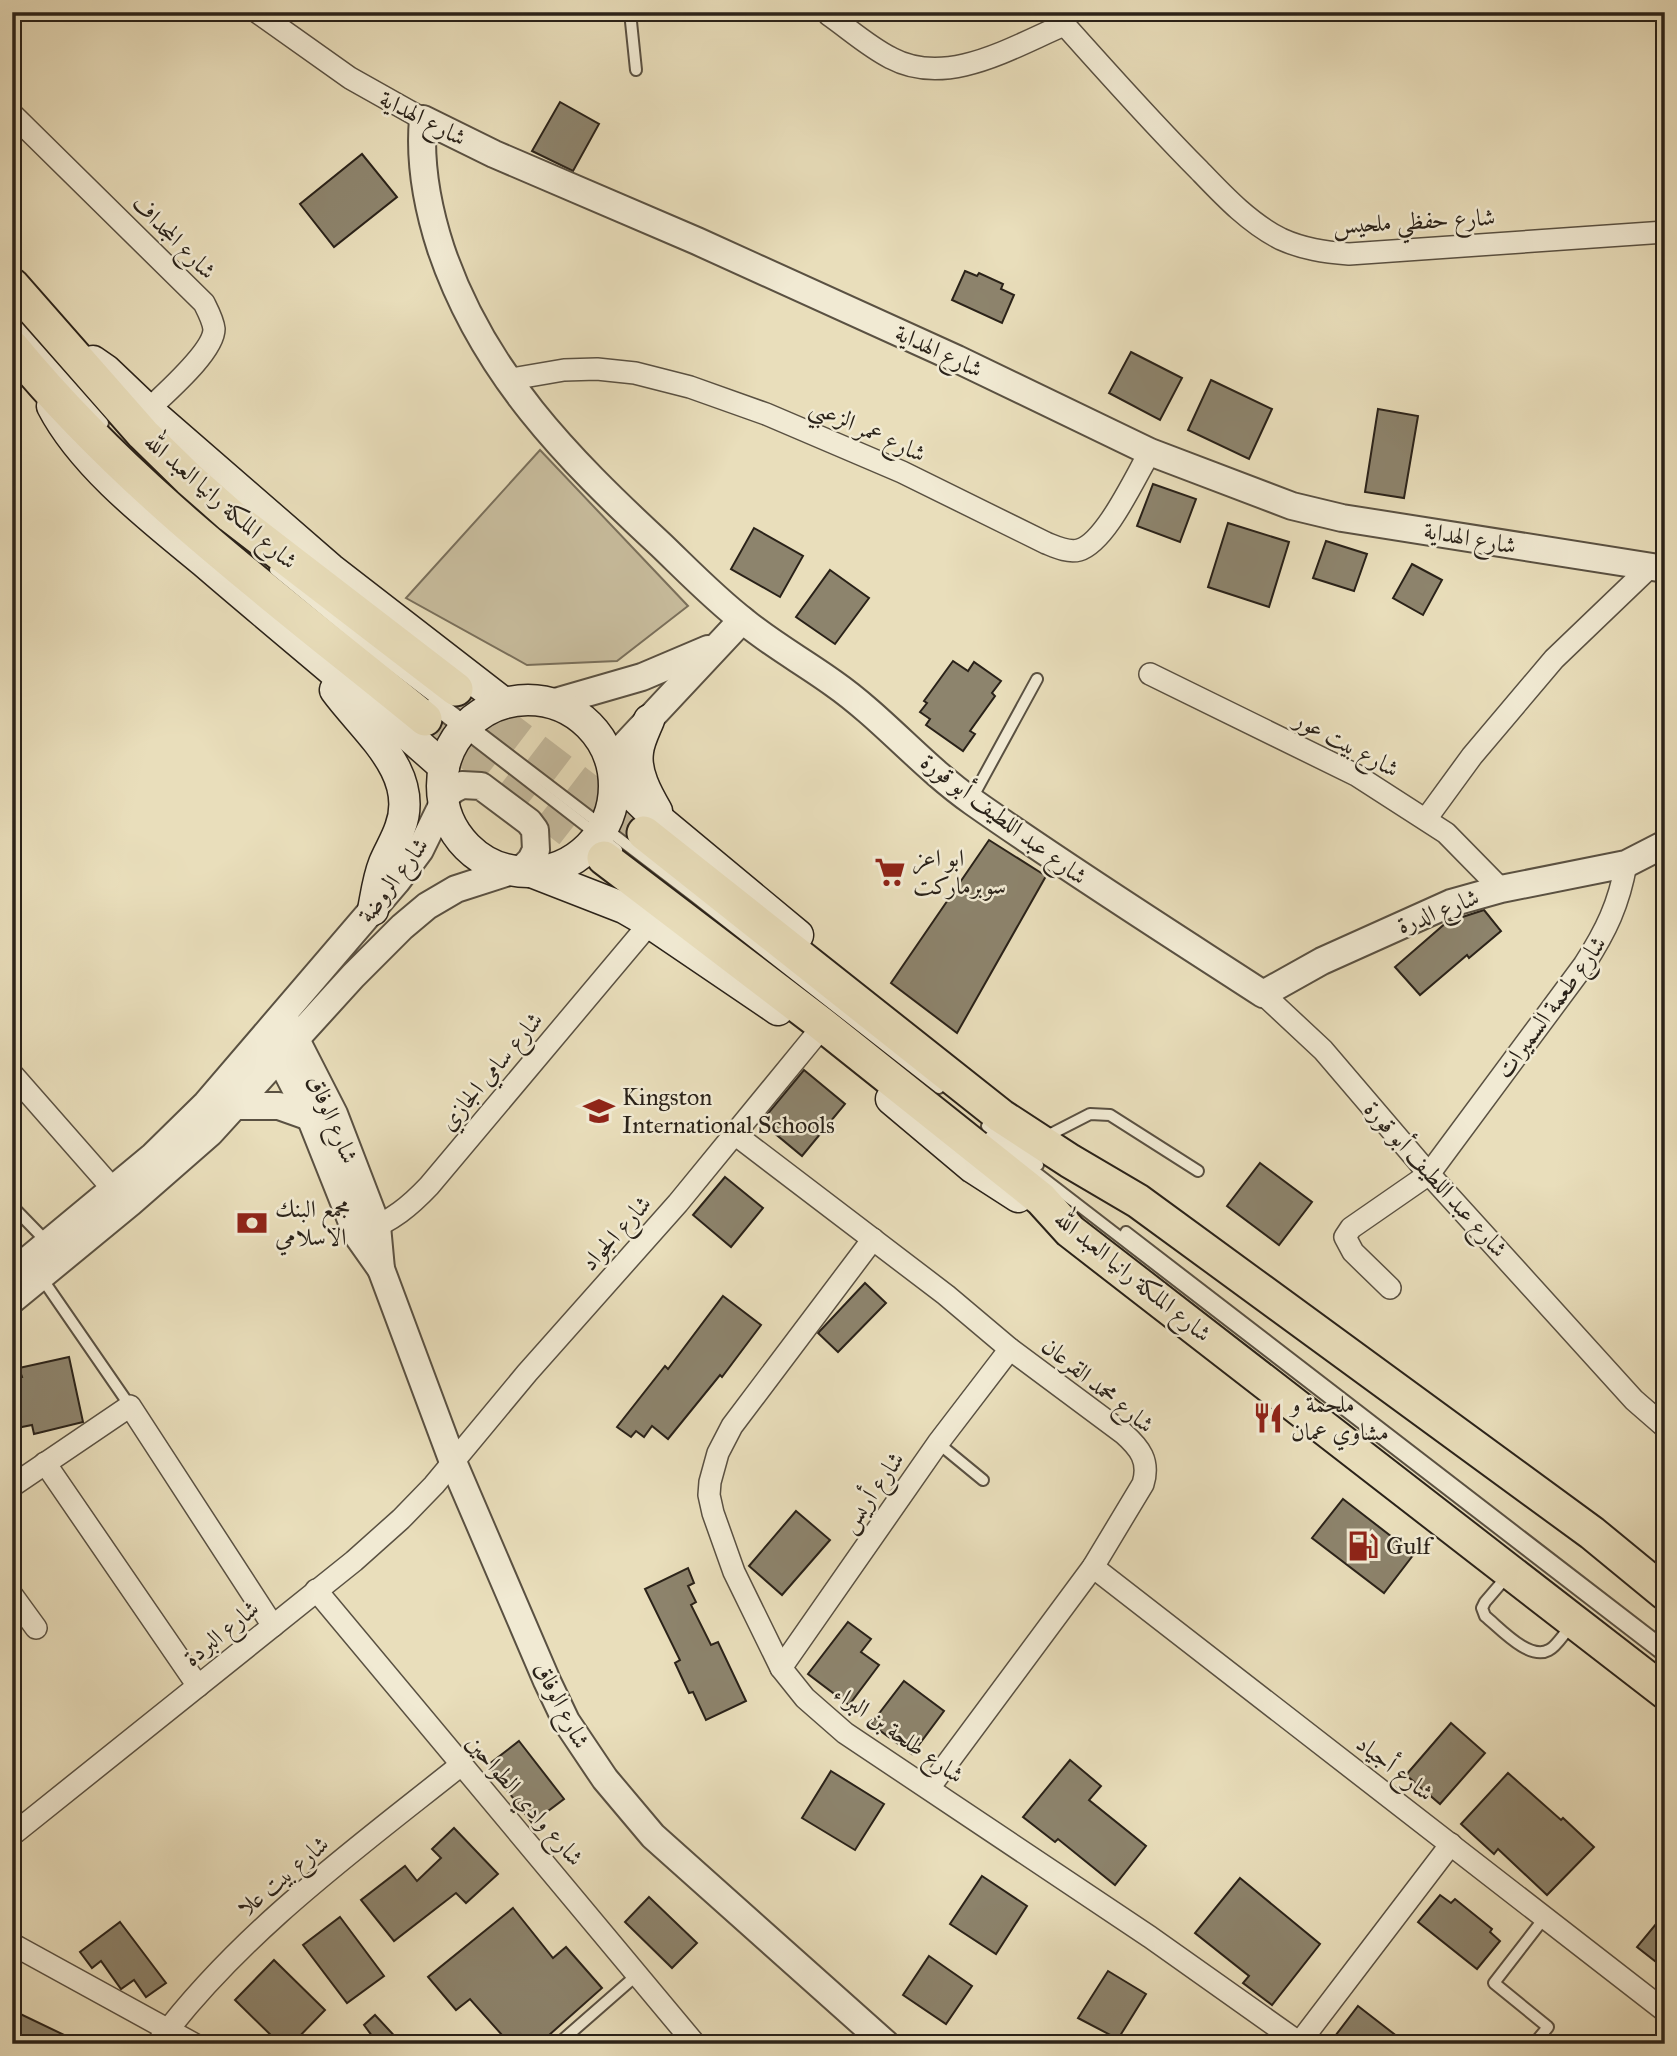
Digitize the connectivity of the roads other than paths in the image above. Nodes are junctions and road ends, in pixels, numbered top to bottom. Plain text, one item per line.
1 (257, 12) edge
2 (630, 12) edge
3 (829, 15) dead end
4 (1058, 19) edge
5 (636, 70) dead end
6 (12, 114) edge
7 (422, 119) junction
8 (1665, 232) edge
9 (12, 285) edge
10 (12, 313) edge
11 (12, 320) edge
12 (12, 347) edge
13 (68, 350) junction
14 (36, 377) junction
15 (506, 380) junction
16 (148, 410) junction
17 (1150, 452) junction
18 (264, 566) dead end
19 (1658, 567) edge
20 (742, 620) junction
21 (716, 645) junction
22 (312, 654) junction
23 (1150, 674) dead end
24 (1037, 679) dead end
25 (456, 689) tunnel mouth
26 (504, 703) junction
27 (552, 703) junction
28 (425, 719) tunnel mouth
29 (649, 720) junction
30 (465, 727) junction
31 (444, 767) junction
32 (612, 769) junction
33 (971, 800) junction
34 (444, 803) junction
35 (1426, 818) junction
36 (655, 829) junction
37 (602, 840) junction
38 (1665, 844) edge
39 (1626, 864) junction
40 (522, 871) junction
41 (1501, 889) junction
42 (373, 910) junction
43 (650, 923) junction
44 (1263, 994) junction
45 (274, 1023) junction
46 (814, 1037) junction
47 (288, 1048) junction
48 (12, 1074) edge
49 (938, 1097) dead end
50 (952, 1098) dead end
51 (235, 1106) junction
52 (310, 1117) junction
53 (1051, 1134) junction
54 (736, 1135) junction
55 (1198, 1171) dead end
56 (1429, 1174) junction
57 (113, 1189) junction
58 (1138, 1201) junction
59 (13, 1207) edge
60 (367, 1231) junction
61 (1070, 1231) junction
62 (873, 1238) junction
63 (49, 1244) junction
64 (12, 1273) edge
65 (41, 1277) junction
66 (1390, 1288) dead end
67 (12, 1300) edge
68 (1010, 1349) junction
69 (130, 1406) junction
70 (1665, 1427) edge
71 (938, 1443) junction
72 (453, 1462) junction
73 (45, 1463) junction
74 (983, 1480) dead end
75 (12, 1486) edge
76 (1093, 1567) junction
77 (1511, 1572) junction
78 (316, 1590) junction
79 (1665, 1593) edge
80 (12, 1595) edge
81 (1574, 1621) junction
82 (273, 1626) junction
83 (36, 1628) dead end
84 (1665, 1647) edge
85 (1665, 1657) edge
86 (781, 1668) junction
87 (198, 1686) junction
88 (1665, 1692) edge
89 (461, 1765) junction
90 (929, 1788) junction
91 (12, 1835) edge
92 (1451, 1844) junction
93 (1545, 1917) junction
94 (12, 1944) edge
95 (638, 1974) junction
96 (1665, 2011) edge
97 (162, 2037) edge
98 (1300, 2043) edge
99 (194, 2044) edge
100 (558, 2044) edge
101 (695, 2044) edge
102 (886, 2044) edge
103 (1534, 2044) edge

1 - 7 street, شارع الهداية
2 - 5 lane
3 - 4 street
4 - 8 street, شارع حفظي ملحيس
6 - 16 street, شارع المجداف
7 - 15 street, شارع عبد اللطيف أبو قورة
7 - 17 street, شارع الهداية
9 - 13 main road, شارع الملكة رانيا العبد الله
10 - 11 lane
12 - 14 main road, شارع الملكة رانيا العبد الله
13 - 16 main road
13 - 25 main road, شارع الملكة رانيا العبد الله
14 - 22 main road
14 - 28 main road, شارع الملكة رانيا العبد الله
15 - 17 street, شارع عمر الزعبي
15 - 20 street, شارع عبد اللطيف أبو قورة
16 - 26 main road
17 - 19 street, شارع الهداية
18 - 30 lane
19 - 35 street
20 - 21 street
20 - 33 street, شارع عبد اللطيف أبو قورة
21 - 27 street
21 - 29 street
22 - 31 main road
22 - 42 main road
23 - 35 street, شارع بيت عور
24 - 33 lane
26 - 27 main road
26 - 30 main road
27 - 32 main road
29 - 32 street
29 - 36 main road
30 - 31 main road
30 - 37 lane
31 - 34 main road
32 - 36 main road
32 - 37 main road
33 - 44 street, شارع عبد اللطيف أبو قورة
34 - 40 main road
34 - 40 street, شارع الروضة
34 - 42 street, شارع الروضة
35 - 41 street, شارع بيت عور
36 - 53 main road
36 - 58 main road
37 - 40 main road
37 - 49 lane
37 - 50 lane
37 - 61 main road, شارع الملكة رانيا العبد الله
38 - 39 street
39 - 41 street, شارع الدرة
39 - 56 street, شارع طعمة السميرات
40 - 43 main road
40 - 47 street, شارع الروضة
41 - 44 street, شارع الدرة
42 - 45 street, شارع الروضة
43 - 46 main road
43 - 60 street, شارع سامي الجازي
44 - 56 street, شارع عبد اللطيف أبو قورة
45 - 47 street, شارع الوفاق
45 - 57 street, شارع الروضة
46 - 54 street, شارع الجواد
46 - 61 main road
47 - 51 street, شارع الروضة
47 - 52 street, شارع الوفاق
47 - 60 street, شارع الوفاق
48 - 57 street
51 - 52 street
51 - 65 street, شارع الروضة
52 - 60 street, شارع الوفاق
53 - 55 lane
53 - 58 main road
54 - 62 street, شارع محمد القرعان
54 - 72 street, شارع الجواد
56 - 66 street, شارع طعمة السميرات
56 - 70 street, شارع عبد اللطيف أبو قورة
57 - 63 street, شارع الروضة
58 - 79 main road
59 - 63 lane
60 - 72 street, شارع الوفاق
61 - 77 main road, شارع الملكة رانيا العبد الله
62 - 68 street, شارع محمد القرعان
62 - 86 street, شارع طلحة بن البراء
63 - 64 street, شارع الروضة
65 - 67 street, شارع الروضة
65 - 69 lane
68 - 71 street, شارع أريس
68 - 76 street, شارع محمد القرعان
69 - 73 street
69 - 82 street
71 - 74 lane
71 - 86 street, شارع أريس
72 - 78 street, شارع البردة
72 - 102 street, شارع الوفاق
73 - 75 street
73 - 87 street
76 - 90 street, شارع محمد القرعان
76 - 92 street, شارع أجياد
77 - 81 main road, شارع الملكة رانيا العبد الله
77 - 81 lane
78 - 82 street, شارع البردة
78 - 89 street, شارع وادي الطواحين
80 - 83 street
81 - 88 main road, شارع الملكة رانيا العبد الله
82 - 87 street, شارع البردة
84 - 85 lane
86 - 90 street, شارع طلحة بن البراء
87 - 91 street, شارع البردة
89 - 95 street, شارع وادي الطواحين
89 - 97 street, شارع بيت علا
90 - 98 street, شارع طلحة بن البراء
92 - 93 street, شارع أجياد
92 - 98 street
93 - 96 street, شارع أجياد
93 - 103 lane
94 - 97 street
95 - 100 lane
95 - 101 street, شارع وادي الطواحين
97 - 99 street

